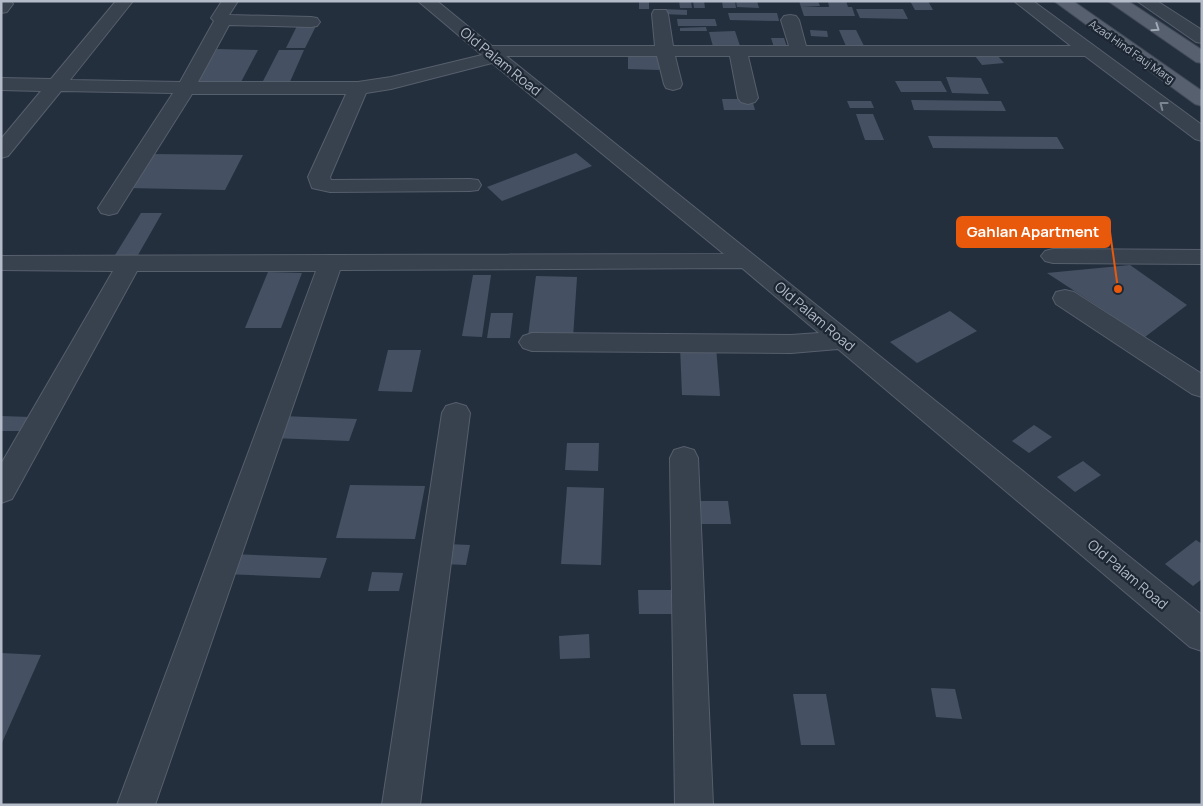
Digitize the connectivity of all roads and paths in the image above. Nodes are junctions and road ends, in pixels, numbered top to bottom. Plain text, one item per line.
1 (124, 1) edge
2 (230, 1) edge
3 (426, 1) edge
4 (1022, 1) edge
5 (1062, 1) edge
6 (1116, 1) edge
7 (1145, 1) edge
8 (660, 14) dead end
9 (223, 20) junction
10 (790, 20) dead end
11 (310, 22) dead end
12 (1202, 38) edge
13 (665, 51) junction
14 (738, 51) junction
15 (799, 51) junction
16 (1089, 51) junction
17 (492, 54) junction
18 (1202, 58) edge
19 (1, 84) edge
20 (673, 84) dead end
21 (56, 86) junction
22 (186, 88) junction
23 (358, 88) junction
24 (748, 98) dead end
25 (1202, 100) edge
26 (1202, 134) edge
27 (1, 152) edge
28 (470, 185) dead end
29 (109, 208) dead end
30 (1053, 256) dead end
31 (1202, 257) edge
32 (748, 261) junction
33 (1, 263) edge
34 (331, 263) junction
35 (129, 264) junction
36 (1065, 298) dead end
37 (844, 340) junction
38 (532, 342) dead end
39 (1199, 382) edge
40 (456, 413) dead end
41 (684, 458) dead end
42 (1, 490) edge
43 (1202, 636) edge
44 (136, 805) edge
45 (402, 805) edge
46 (694, 805) edge

1 - 21 street
2 - 9 street
3 - 17 street, Old Palam Road
4 - 16 street
5 - 25 main road, Azad Hind Fauj Marg
6 -> 18 main road
7 - 12 street
8 - 13 street
9 - 11 street
9 - 22 street
10 - 15 street
13 - 14 street
13 - 17 street
13 - 20 street
14 - 15 street
14 - 24 street
15 - 16 street
26 -> 16 street
17 - 23 street
17 - 32 street, Old Palam Road
19 - 21 street
21 - 22 street
21 - 27 street
22 - 23 street
22 - 29 street
23 - 28 street
30 - 31 street
32 - 34 street
32 - 37 street, Old Palam Road
33 - 35 street
34 - 35 street
34 - 44 street
35 - 42 street
36 - 39 street
37 - 38 street
37 - 43 street, Old Palam Road
40 - 45 street
41 - 46 street

